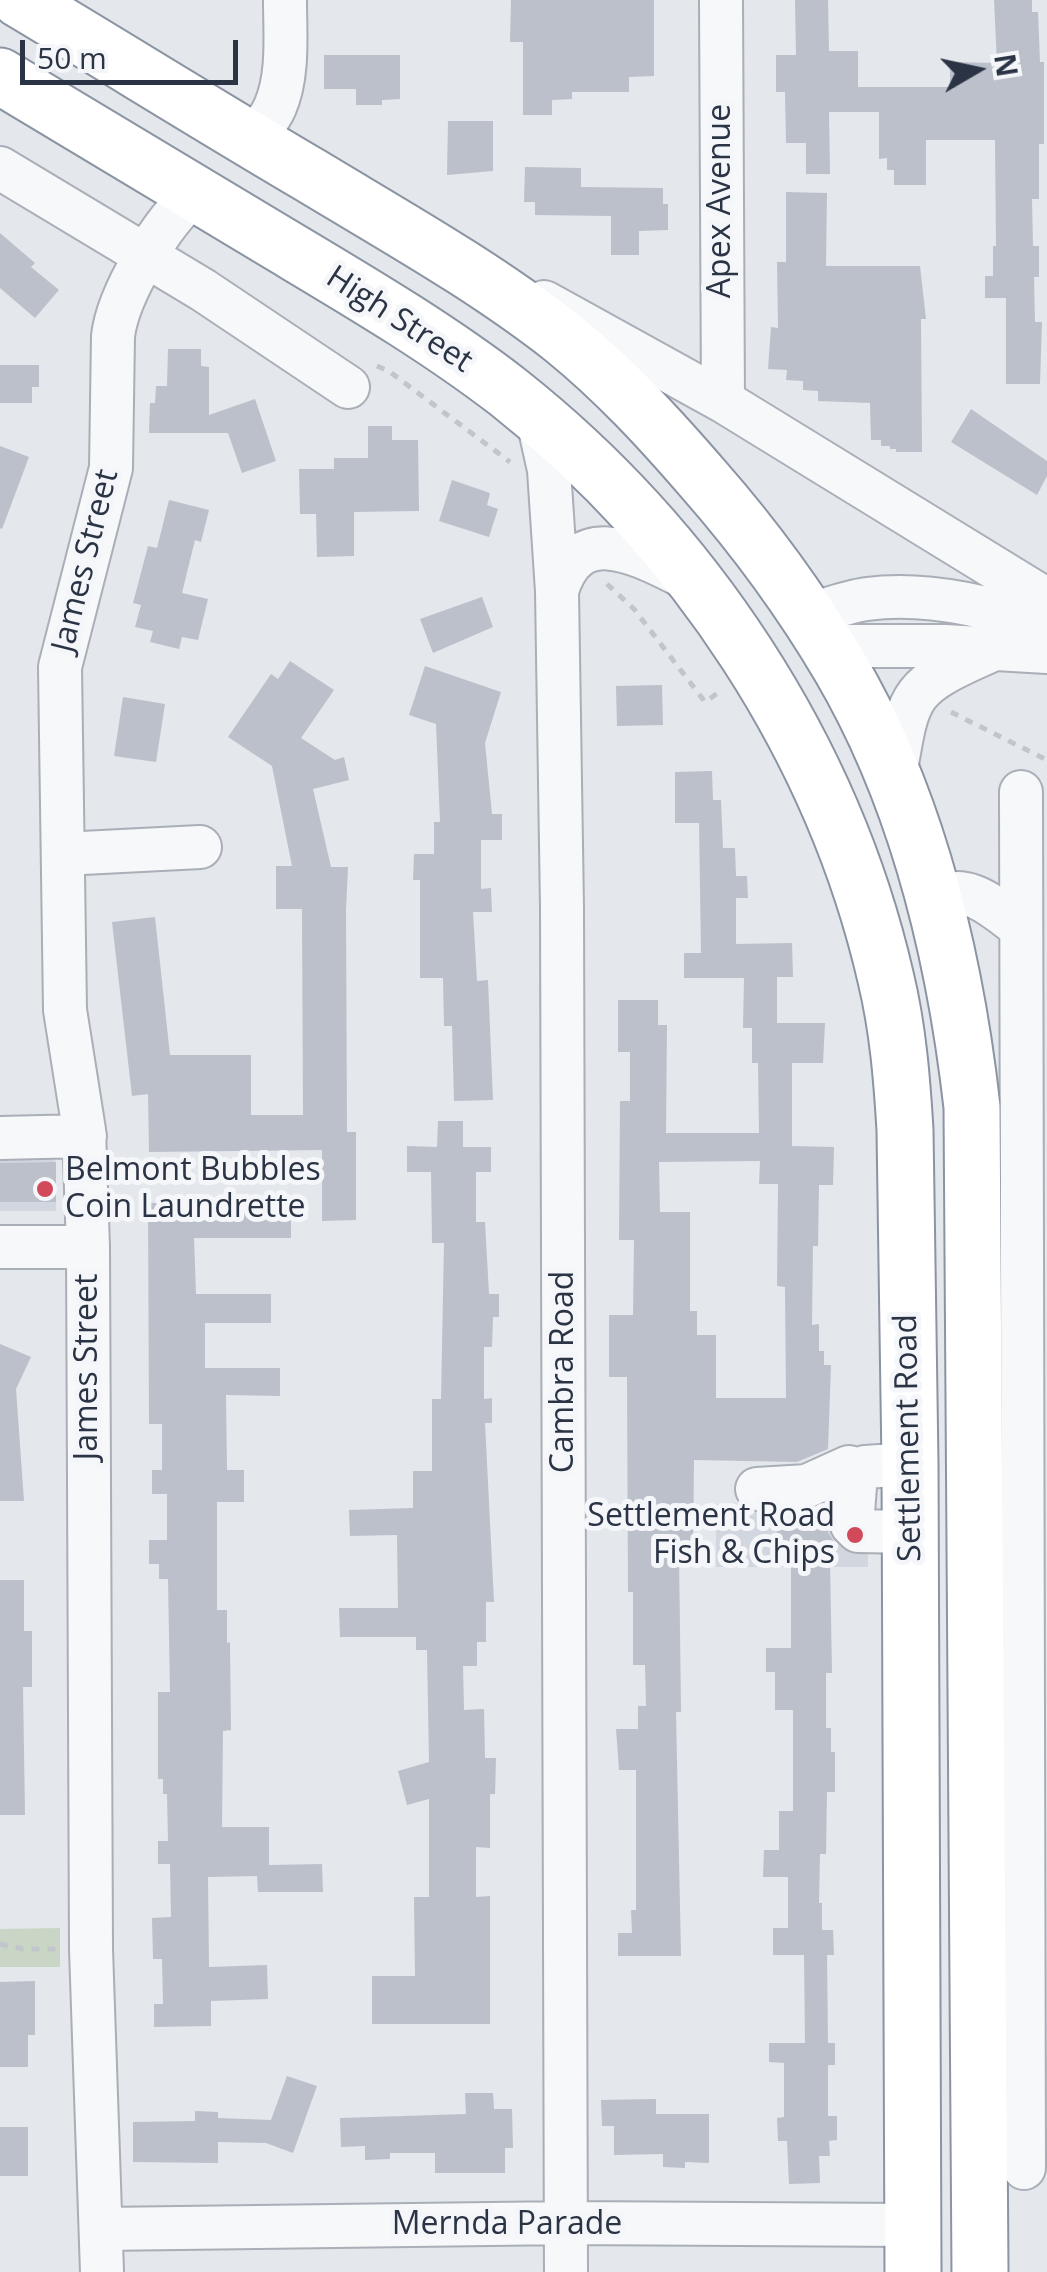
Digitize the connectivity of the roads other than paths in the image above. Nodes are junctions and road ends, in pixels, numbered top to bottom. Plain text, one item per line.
1 (20, 0) edge
2 (285, 0) edge
3 (721, 0) edge
4 (0, 76) edge
5 (252, 140) junction
6 (0, 168) edge
7 (196, 194) junction
8 (148, 257) junction
9 (466, 268) junction
10 (348, 386) dead end
11 (723, 401) junction
12 (537, 416) junction
13 (697, 583) junction
14 (557, 591) junction
15 (1047, 600) edge
16 (1047, 626) edge
17 (816, 631) junction
18 (740, 641) junction
19 (995, 649) junction
20 (1047, 652) edge
21 (894, 782) junction
22 (1021, 792) dead end
23 (200, 847) dead end
24 (62, 854) junction
25 (935, 900) junction
26 (1019, 926) junction
27 (886, 979) junction
28 (85, 1136) junction
29 (0, 1138) edge
30 (0, 1247) edge
31 (88, 1248) junction
32 (1034, 1328) edge
33 (885, 1467) junction
34 (758, 1489) dead end
35 (1036, 1837) edge
36 (995, 2192) junction
37 (566, 2223) junction
38 (102, 2229) junction
39 (913, 2248) edge
40 (102, 2272) edge
41 (566, 2272) edge
42 (980, 2272) edge

1 - 5 highway
2 - 5 street
3 - 11 street, Apex Avenue
4 - 7 highway, High Street
5 - 7 highway
5 - 9 highway
6 - 8 street
7 - 8 street, James Street
7 - 12 highway, High Street
8 - 10 street
8 - 24 street, James Street
9 - 11 street
9 - 17 highway
11 - 15 street
12 - 13 highway, High Street
12 - 14 street, Cambra Road
13 - 14 street
13 - 18 highway, High Street
14 - 37 street, Cambra Road
16 - 17 street
17 - 18 highway
17 - 19 street
17 - 21 highway, Settlement Road
18 - 27 highway, Settlement Road
19 - 20 street
19 - 21 street
21 - 25 highway, Settlement Road
22 - 26 street, Settlement Road
23 - 24 street
24 - 28 street, James Street
25 - 26 street
25 - 27 highway
25 - 36 highway, Settlement Road
26 - 32 street, Settlement Road
27 - 33 highway, Settlement Road
28 - 29 street
28 - 31 street, James Street
30 - 31 street
31 - 38 street, James Street
32 - 35 street, Settlement Road
33 - 34 street
33 - 39 highway, Settlement Road
35 - 36 street, Settlement Road
36 - 39 highway
36 - 42 highway, Settlement Road
37 - 38 street, Mernda Parade
37 - 39 street, Mernda Parade
37 - 41 street, Cambra Road
38 - 40 street, James Street

